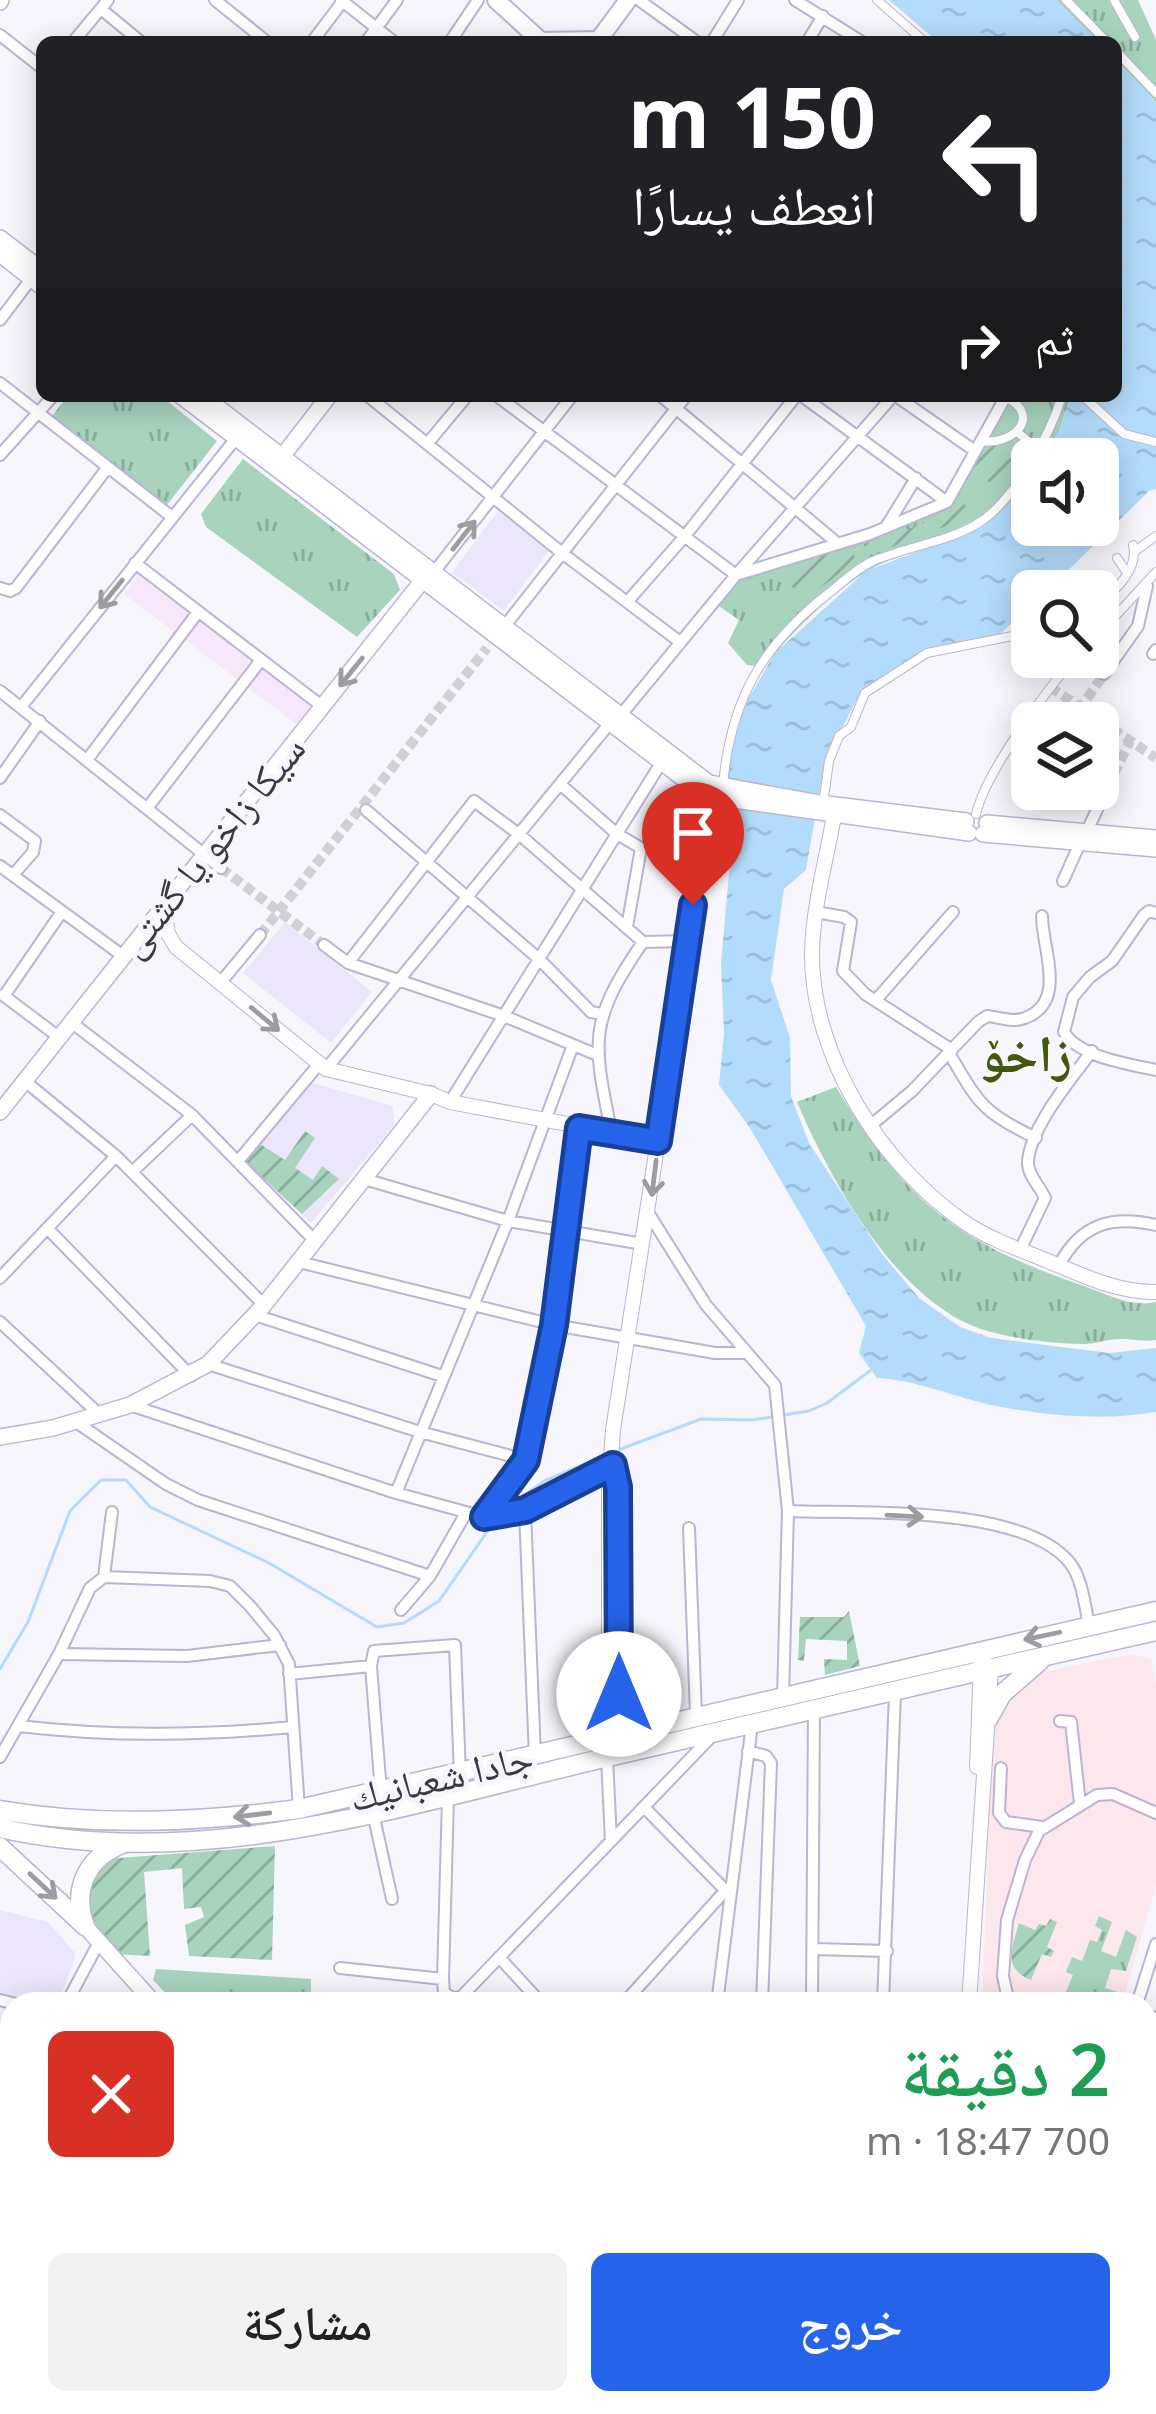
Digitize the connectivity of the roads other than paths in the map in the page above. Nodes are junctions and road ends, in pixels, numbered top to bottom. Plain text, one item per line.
1 (215, 0) edge
2 (397, 0) edge
3 (478, 0) edge
4 (496, 0) edge
5 (628, 0) edge
6 (639, 0) edge
7 (738, 0) edge
8 (795, 0) edge
9 (877, 0) edge
10 (1066, 0) edge
11 (1114, 0) edge
12 (342, 1) edge
13 (105, 5) edge
14 (824, 16) junction
15 (376, 28) junction
16 (0, 35) edge
17 (78, 36) edge
18 (135, 36) edge
19 (260, 36) edge
20 (316, 36) edge
21 (370, 36) edge
22 (386, 36) edge
23 (454, 36) edge
24 (536, 36) edge
25 (602, 36) edge
26 (689, 36) edge
27 (716, 36) edge
28 (812, 36) edge
29 (853, 36) edge
30 (919, 36) edge
31 (1101, 36) edge
32 (1135, 37) dead end
33 (1122, 57) edge
34 (36, 63) edge
35 (1156, 93) edge
36 (0, 238) edge
37 (0, 254) edge
38 (36, 268) edge
39 (36, 270) edge
40 (36, 275) edge
41 (0, 320) edge
42 (0, 383) edge
43 (47, 402) edge
44 (187, 402) edge
45 (211, 402) edge
46 (324, 402) edge
47 (375, 402) edge
48 (462, 402) edge
49 (505, 402) edge
50 (567, 402) edge
51 (668, 402) edge
52 (681, 402) edge
53 (794, 402) edge
54 (808, 402) edge
55 (890, 402) edge
56 (905, 402) edge
57 (1002, 402) edge
58 (1016, 402) edge
59 (1060, 402) edge
60 (1089, 402) edge
61 (676, 408) junction
62 (38, 413) junction
63 (312, 418) junction
64 (544, 431) junction
65 (1017, 432) junction
66 (860, 436) junction
67 (237, 437) junction
68 (1025, 438) edge
69 (1045, 438) edge
70 (257, 439) junction
71 (1156, 442) edge
72 (427, 444) junction
73 (978, 446) junction
74 (0, 455) edge
75 (281, 458) junction
76 (742, 464) junction
77 (108, 467) junction
78 (916, 478) junction
79 (618, 484) junction
80 (1011, 489) edge
81 (493, 498) junction
82 (947, 502) junction
83 (796, 507) junction
84 (172, 517) junction
85 (886, 528) junction
86 (685, 536) junction
87 (1156, 536) edge
88 (836, 542) junction
89 (562, 553) junction
90 (1117, 558) dead end
91 (135, 563) junction
92 (424, 572) junction
93 (1156, 572) edge
94 (1127, 573) junction
95 (736, 575) junction
96 (1119, 582) edge
97 (1147, 586) junction
98 (0, 588) edge
99 (628, 601) junction
100 (198, 612) junction
101 (1119, 614) edge
102 (1011, 636) edge
103 (496, 637) junction
104 (680, 642) junction
105 (1119, 653) edge
106 (261, 660) junction
107 (1057, 678) edge
108 (0, 691) edge
109 (21, 707) junction
110 (323, 707) junction
111 (615, 720) junction
112 (40, 721) junction
113 (88, 760) junction
114 (661, 763) junction
115 (0, 778) edge
116 (560, 784) junction
117 (716, 795) junction
118 (148, 807) junction
119 (366, 810) dead end
120 (823, 810) junction
121 (1096, 810) tunnel mouth
122 (0, 815) edge
123 (976, 825) junction
124 (617, 834) junction
125 (520, 836) junction
126 (1083, 837) junction
127 (1156, 838) edge
128 (1156, 849) edge
129 (205, 852) junction
130 (426, 861) junction
131 (0, 866) edge
132 (221, 868) tunnel mouth
133 (13, 875) junction
134 (1064, 880) dead end
135 (584, 889) junction
136 (468, 897) junction
137 (163, 905) junction
138 (817, 912) junction
139 (953, 912) dead end
140 (61, 913) junction
141 (1156, 913) edge
142 (1042, 916) dead end
143 (627, 927) junction
144 (260, 935) tunnel mouth
145 (689, 941) junction
146 (644, 942) junction
147 (324, 944) tunnel mouth
148 (122, 956) junction
149 (539, 959) junction
150 (348, 963) junction
151 (843, 971) junction
152 (813, 973) junction
153 (399, 978) junction
154 (221, 982) junction
155 (1050, 991) junction
156 (2, 994) edge
157 (1073, 997) junction
158 (876, 1000) junction
159 (602, 1014) junction
160 (504, 1016) junction
161 (71, 1022) junction
162 (60, 1038) junction
163 (573, 1045) junction
164 (1092, 1051) junction
165 (950, 1052) junction
166 (595, 1054) junction
167 (322, 1066) junction
168 (1156, 1070) edge
169 (26, 1082) junction
170 (431, 1094) junction
171 (450, 1102) junction
172 (0, 1112) edge
173 (192, 1114) junction
174 (543, 1121) junction
175 (870, 1126) junction
176 (579, 1128) junction
177 (612, 1135) junction
178 (1036, 1138) junction
179 (658, 1141) junction
180 (116, 1156) junction
181 (239, 1160) junction
182 (132, 1172) junction
183 (364, 1179) junction
184 (649, 1214) junction
185 (508, 1221) junction
186 (1156, 1225) edge
187 (48, 1228) junction
188 (566, 1230) junction
189 (314, 1238) junction
190 (644, 1244) junction
191 (1020, 1250) junction
192 (299, 1262) junction
193 (1059, 1265) junction
194 (0, 1278) edge
195 (1156, 1292) edge
196 (471, 1306) junction
197 (260, 1310) junction
198 (0, 1322) edge
199 (554, 1325) junction
200 (629, 1336) junction
201 (747, 1353) junction
202 (208, 1364) junction
203 (190, 1376) junction
204 (442, 1376) junction
205 (130, 1405) junction
206 (100, 1415) junction
207 (76, 1422) junction
208 (420, 1432) junction
209 (0, 1437) edge
210 (526, 1460) junction
211 (613, 1466) junction
212 (396, 1493) junction
213 (788, 1510) junction
214 (112, 1512) dead end
215 (521, 1512) junction
216 (466, 1513) junction
217 (487, 1517) junction
218 (689, 1528) dead end
219 (430, 1576) junction
220 (104, 1577) junction
221 (401, 1610) dead end
222 (1156, 1611) edge
223 (1089, 1626) junction
224 (1156, 1630) edge
225 (280, 1646) junction
226 (996, 1646) junction
227 (59, 1654) junction
228 (1049, 1654) junction
229 (371, 1661) junction
230 (954, 1667) junction
231 (982, 1672) junction
232 (289, 1674) junction
233 (895, 1693) junction
234 (783, 1698) junction
235 (814, 1710) junction
236 (696, 1715) junction
237 (988, 1719) junction
238 (1060, 1721) dead end
239 (752, 1724) junction
240 (19, 1726) junction
241 (292, 1727) junction
242 (714, 1733) junction
243 (612, 1743) junction
244 (748, 1751) junction
245 (0, 1756) edge
246 (535, 1757) junction
247 (1000, 1768) dead end
248 (460, 1774) junction
249 (381, 1792) junction
250 (448, 1798) junction
251 (980, 1801) junction
252 (1080, 1804) junction
253 (644, 1807) junction
254 (299, 1809) junction
255 (0, 1810) edge
256 (373, 1813) junction
257 (1156, 1813) edge
258 (1045, 1827) junction
259 (0, 1828) edge
260 (611, 1841) junction
261 (123, 1844) junction
262 (0, 1847) edge
263 (727, 1893) junction
264 (392, 1899) dead end
265 (85, 1926) junction
266 (98, 1944) junction
267 (1156, 1944) edge
268 (814, 1949) junction
269 (887, 1952) junction
270 (499, 1957) junction
271 (340, 1969) dead end
272 (443, 1979) junction
273 (72, 1992) edge
274 (144, 1992) edge
275 (444, 1992) edge
276 (462, 1992) edge
277 (531, 1992) edge
278 (634, 1992) edge
279 (718, 1992) edge
280 (762, 1992) edge
281 (812, 1992) edge
282 (884, 1992) edge
283 (970, 1992) edge
284 (1006, 1992) edge
285 (1141, 1992) edge

1 - 19 street
2 - 15 street
3 - 23 street
4 - 24 main road
5 - 25 main road
6 - 26 street
7 - 27 street
8 - 14 street
9 - 30 street
10 - 31 street
11 - 32 street
12 - 15 street
12 - 20 street
13 - 17 street
13 - 18 street
14 - 28 street
14 - 29 street
15 - 21 street
15 - 22 street
16 - 34 street
33 - 35 street
36 - 38 main road
37 - 39 main road
40 - 41 street
42 - 62 street
43 - 62 street
44 - 67 main road
45 - 70 main road
46 - 63 main road
47 - 72 street
48 - 72 street
49 - 64 street
50 - 64 street
51 - 61 street
52 - 61 street
53 - 76 street
54 - 66 street
55 - 66 street
56 - 73 street
57 - 73 street
58 - 65 street
59 - 69 street
60 - 71 street
61 - 76 street
61 - 79 street
62 - 74 street
62 - 77 street
63 - 70 main road
63 - 75 main road
64 - 79 street
64 - 81 street
65 - 68 street
65 - 73 street
66 - 78 street
66 - 83 street
67 - 84 street
67 - 92 main road
70 - 75 main road
72 - 81 street
73 - 82 street
75 - 92 main road
76 - 83 street
76 - 86 street
77 - 84 street
77 - 98 street
78 - 82 street
78 - 85 street
79 - 86 street
79 - 89 street
80 - 117 street
81 - 89 street
92 -> 81 street
82 - 85 street
83 - 88 street
83 - 95 street
84 - 91 street
85 - 88 street
86 - 95 street
86 - 99 street
87 - 94 street
88 - 95 street
89 - 99 street
89 - 103 street
90 - 94 street
91 - 100 street
91 -> 109 street
92 - 103 main road
92 -> 110 main road, سیکا زاخو یا گشتى
93 - 97 street
94 - 96 street
95 - 104 street
97 - 101 street
97 - 105 street
99 - 104 street
100 - 106 street
100 - 113 street
102 - 120 street
103 - 111 main road
104 - 111 street
106 - 110 street
106 - 118 street
107 - 123 street
108 - 109 street
109 - 112 street
110 - 129 main road, سیکا زاخو یا گشتى
111 - 114 main road
111 - 116 street
111 - 117 main road
112 - 113 street
112 - 115 street
113 - 118 street
114 - 117 main road
114 - 124 street
116 - 124 street
116 - 125 street
117 - 120 main road
117 - 145 street
118 - 129 street
119 - 130 street
120 - 123 main road
120 - 138 street
121 - 126 street
122 - 133 street
123 - 126 main road
124 - 135 street
124 - 143 street
125 - 130 street
125 - 135 street
125 - 136 street
126 - 127 main road
126 - 128 main road
126 - 134 street
129 - 132 street
129 - 137 main road, سیکا زاخو یا گشتى
130 - 136 street
130 - 150 street
131 - 133 street
133 - 140 street
135 - 143 street
135 - 149 street
136 - 149 street
136 - 153 street
137 - 148 main road, سیکا زاخو یا گشتى
137 - 154 street
138 - 151 street
138 - 152 street
139 - 158 street
140 - 148 street
140 - 156 street
141 - 157 street
142 - 155 street
143 - 146 street
144 - 154 street
145 - 146 street
145 - 179 street
146 - 159 street
147 - 150 street
148 - 161 main road, سیکا زاخو یا گشتى
149 - 159 street
149 - 160 street
150 - 153 street
151 - 152 street
151 - 158 street
152 - 175 street
153 - 160 street
153 - 167 street
154 -> 167 street
155 - 157 street
155 - 165 street
156 - 162 street
157 - 164 street
158 - 165 street
159 - 166 street
160 - 163 street
160 - 171 street
161 - 162 main road, سیکا زاخو یا گشتى
161 - 173 street
162 - 169 main road, سیکا زاخو یا گشتى
163 - 166 street
163 - 174 street
164 - 168 street
164 - 178 street
165 - 175 street
165 - 178 street
166 - 177 street
167 - 170 street
167 - 181 street
169 - 172 main road, سیکا زاخو یا گشتى
169 - 180 street
170 - 171 street
170 - 183 main road
171 - 174 street
173 - 181 street
173 - 182 street
174 - 176 street
174 - 185 street
175 - 191 street
176 - 177 street
176 - 188 street
177 - 179 street
178 - 191 street
179 -> 184 street
180 - 182 street
180 - 187 street
181 - 189 street
182 - 197 street
183 - 185 street
183 - 189 main road
184 - 190 street
184 - 201 street
185 - 188 street
185 - 196 street
186 - 193 street
187 - 194 street
187 - 203 street
188 - 190 street
188 - 199 street
189 - 192 main road
190 - 200 street
191 - 193 street
192 - 196 street
192 - 197 main road
193 - 195 street
196 - 199 street
196 - 204 street
197 - 202 main road
197 - 204 street
198 - 206 street
199 - 200 street
199 - 210 street
200 - 201 street
200 - 211 street
201 - 213 street
202 - 203 main road
202 - 208 street
203 - 205 main road
204 - 208 street
205 - 206 main road
205 - 212 street
206 - 207 main road
207 - 209 main road
207 - 219 street
208 - 210 street
208 - 212 street
210 - 217 street
211 - 215 street
211 - 243 street
212 - 216 street
213 -> 223 street
213 - 234 street
214 - 220 street
215 - 217 street
215 - 246 street
216 - 217 street
216 - 219 street
218 - 236 street
219 - 221 street
220 - 225 street
220 - 227 street
222 - 223 highway, جادا شعبانيك
223 -> 226 highway, جادا شعبانيك
224 - 228 highway, جادا شعبانيك
225 - 227 street
225 - 232 street
226 - 230 highway, جادا شعبانيك
226 - 231 street
227 - 240 street
228 - 231 highway, جادا شعبانيك
228 - 237 highway
229 - 232 street
229 - 248 street
229 - 249 street
230 - 231 highway, جادا شعبانيك
230 - 233 highway, جادا شعبانيك
230 - 234 highway, جادا شعبانيك
231 - 237 street
231 - 251 street
232 - 241 street
233 - 235 highway, جادا شعبانيك
233 - 269 street
234 - 236 highway, جادا شعبانيك
235 - 239 highway, جادا شعبانيك
235 - 268 street
236 - 243 highway, جادا شعبانيك
237 - 251 street
238 - 252 street
239 - 242 highway, جادا شعبانيك
239 - 244 street
240 - 241 street
240 - 245 street
241 - 254 street
242 - 243 highway, جادا شعبانيك
242 - 253 street
243 - 246 highway, جادا شعبانيك
243 - 250 highway, جادا شعبانيك
243 - 260 street
244 - 263 street
244 - 280 street
246 - 248 highway, جادا شعبانيك
247 - 258 street
248 - 249 highway, جادا شعبانيك
249 - 254 highway, جادا شعبانيك
250 - 256 highway, جادا شعبانيك
250 - 272 street
251 - 283 street
252 - 257 street
252 - 258 street
253 - 260 street
253 - 263 street
254 -> 255 highway, جادا شعبانيك
256 - 261 highway, جادا شعبانيك
256 - 264 street
258 - 284 street
259 - 261 highway, جادا شعبانيك
260 - 270 street
261 - 265 highway
262 -> 265 highway
263 - 278 street
263 - 279 street
265 - 266 main road
266 - 273 street
266 - 274 main road
267 - 285 street
268 - 269 street
268 - 281 street
269 - 282 street
270 - 276 street
270 - 277 street
271 - 272 street
272 - 275 street

